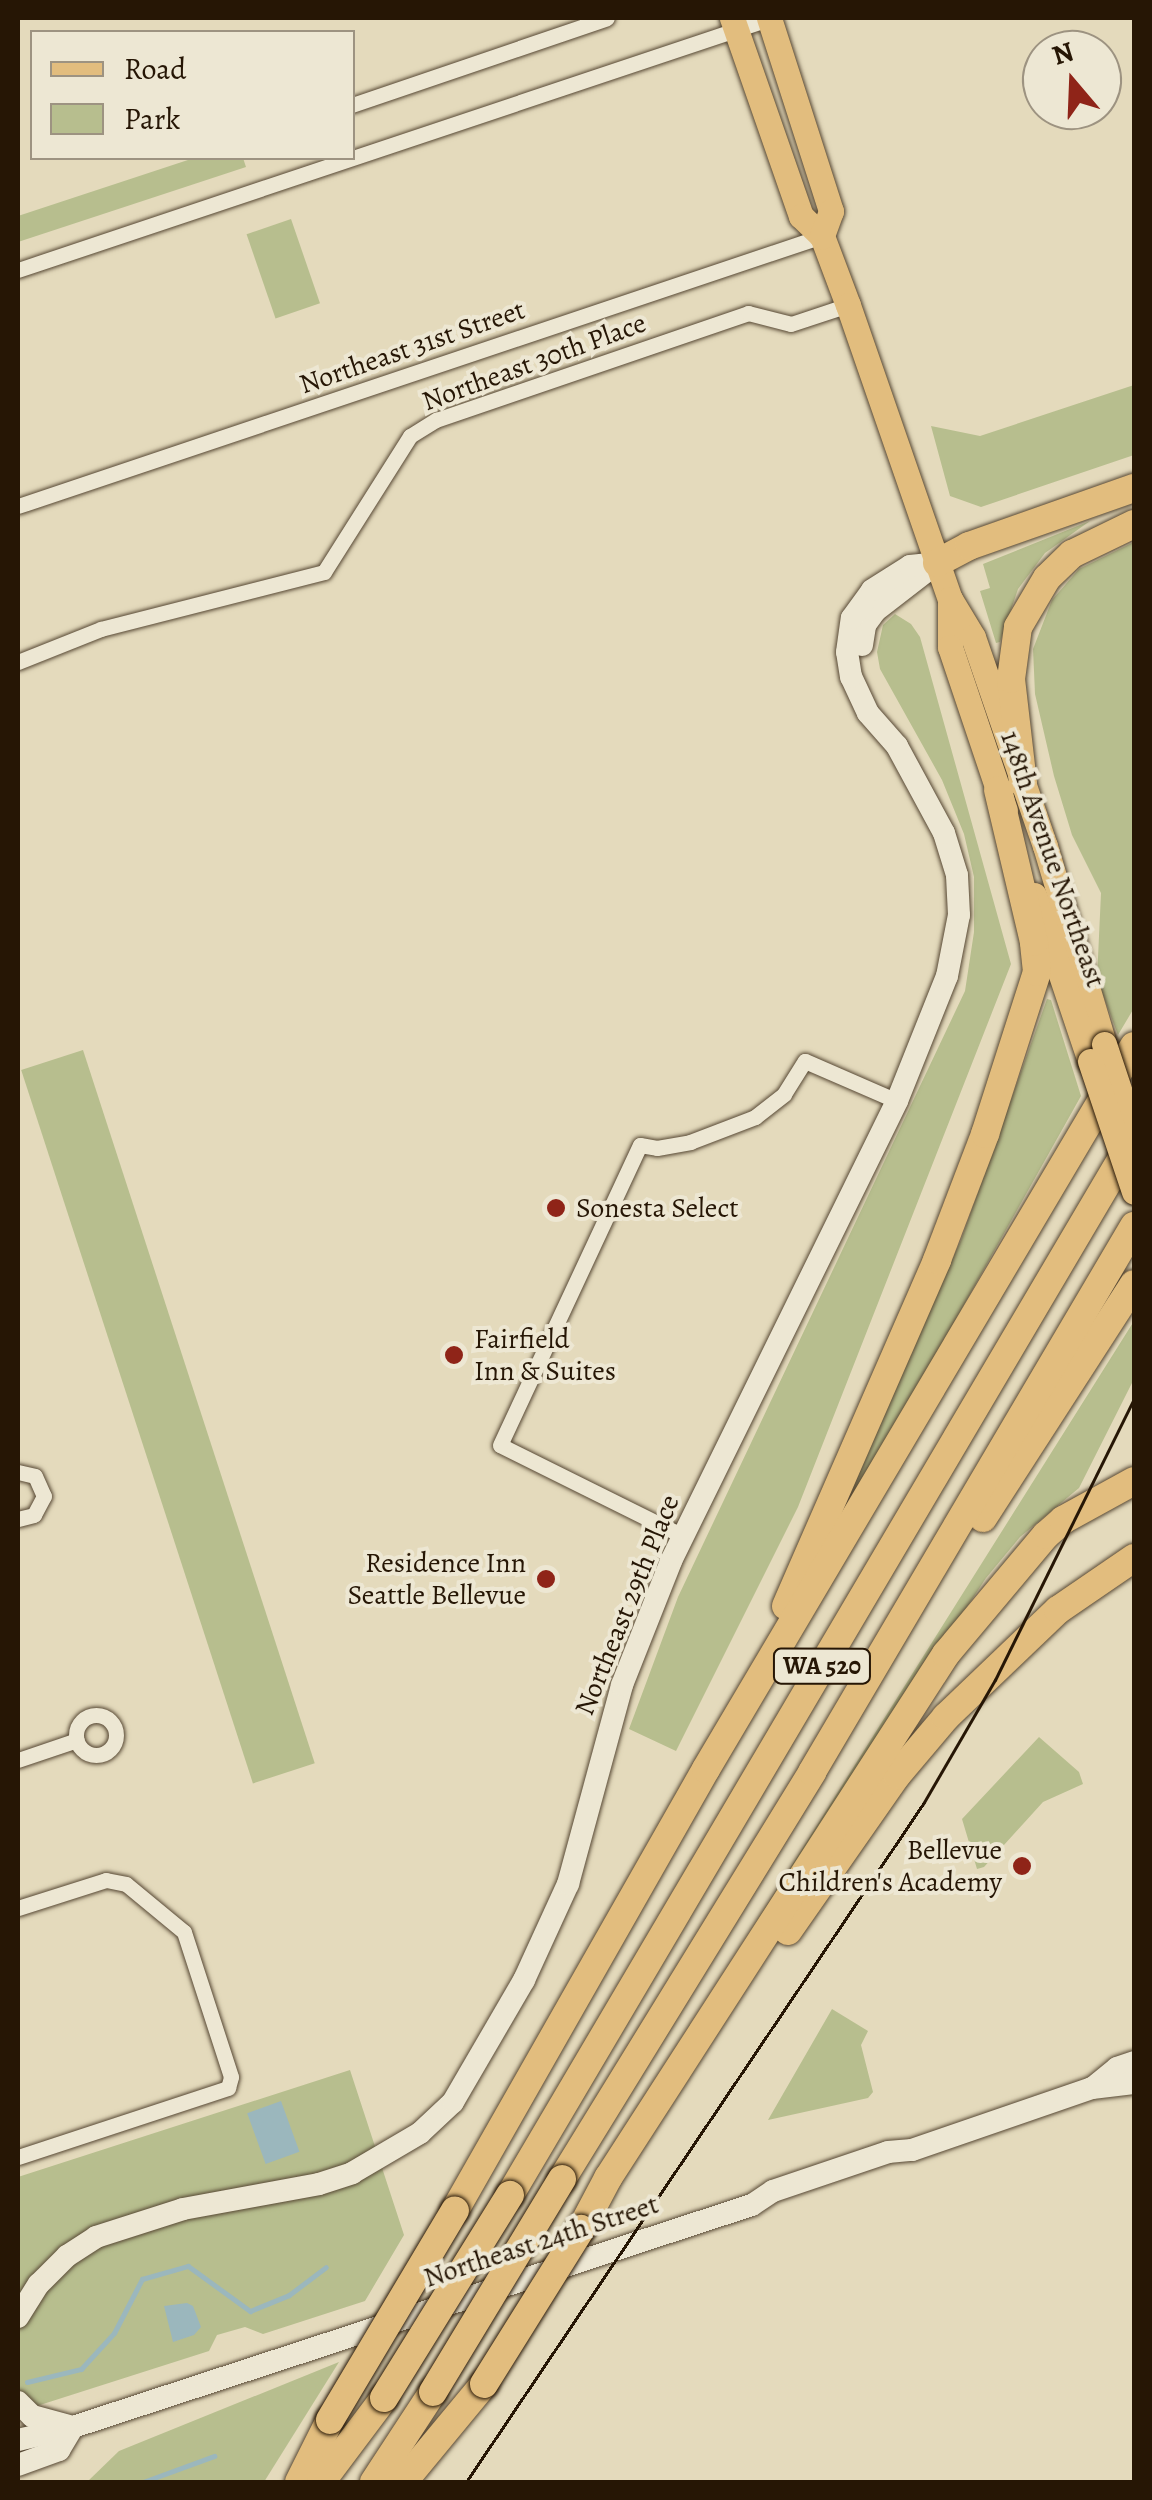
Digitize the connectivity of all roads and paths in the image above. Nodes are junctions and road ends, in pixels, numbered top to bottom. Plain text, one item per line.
1 (606, 18) edge
2 (770, 18) edge
3 (734, 25) edge
4 (355, 104) edge
5 (355, 155) edge
6 (339, 160) edge
7 (822, 236) junction
8 (18, 270) edge
9 (848, 305) junction
10 (1134, 488) edge
11 (18, 506) edge
12 (1134, 524) edge
13 (937, 563) junction
14 (18, 662) edge
15 (1011, 786) junction
16 (1134, 1046) edge
17 (1097, 1052) junction
18 (897, 1101) junction
19 (1134, 1136) edge
20 (1134, 1192) edge
21 (1134, 1226) edge
22 (1134, 1284) edge
23 (18, 1472) edge
24 (1134, 1481) edge
25 (18, 1519) edge
26 (683, 1536) junction
27 (1134, 1558) edge
28 (77, 1740) dead end
29 (18, 1760) edge
30 (706, 1769) junction
31 (812, 1772) junction
32 (18, 1908) edge
33 (1134, 2062) edge
34 (1134, 2082) edge
35 (1092, 2088) junction
36 (635, 2147) junction
37 (18, 2157) edge
38 (18, 2317) edge
39 (18, 2402) edge
40 (73, 2427) junction
41 (18, 2440) edge
42 (18, 2465) edge
43 (299, 2482) edge
44 (321, 2482) edge
45 (374, 2482) edge
46 (404, 2482) edge

1 - 4 street
2 - 3 street
2 - 7 main road, 148th Avenue Northeast
3 - 5 street
3 - 7 main road, 148th Avenue Northeast
6 - 8 street
7 - 9 main road, 148th Avenue Northeast
7 - 11 street, Northeast 31st Street
9 - 13 main road, 148th Avenue Northeast
9 - 14 street, Northeast 30th Place
10 - 13 highway
12 - 15 highway
13 - 15 main road, 148th Avenue Northeast
13 - 18 street, Northeast 29th Place
15 - 17 main road, 148th Avenue Northeast
15 - 30 highway
16 - 30 highway
17 - 19 main road, 148th Avenue Northeast, bridge
17 - 20 main road, 148th Avenue Northeast, bridge
18 - 26 street, Northeast 29th Place
18 - 26 street
19 - 44 highway, WA 520, bridge
21 - 31 highway, WA 520
22 - 31 highway
23 - 25 street
24 - 36 highway
26 - 38 street, Northeast 29th Place
27 - 36 highway
28 - 29 street
30 - 43 highway, bridge
31 - 45 highway, WA 520, bridge
32 - 37 street
33 - 35 street, Northeast 24th Street
34 - 35 street, Northeast 24th Street
35 - 40 street, Northeast 24th Street
36 - 46 highway, bridge
39 - 40 street
40 - 41 street
40 - 42 street, Northeast 24th Street

